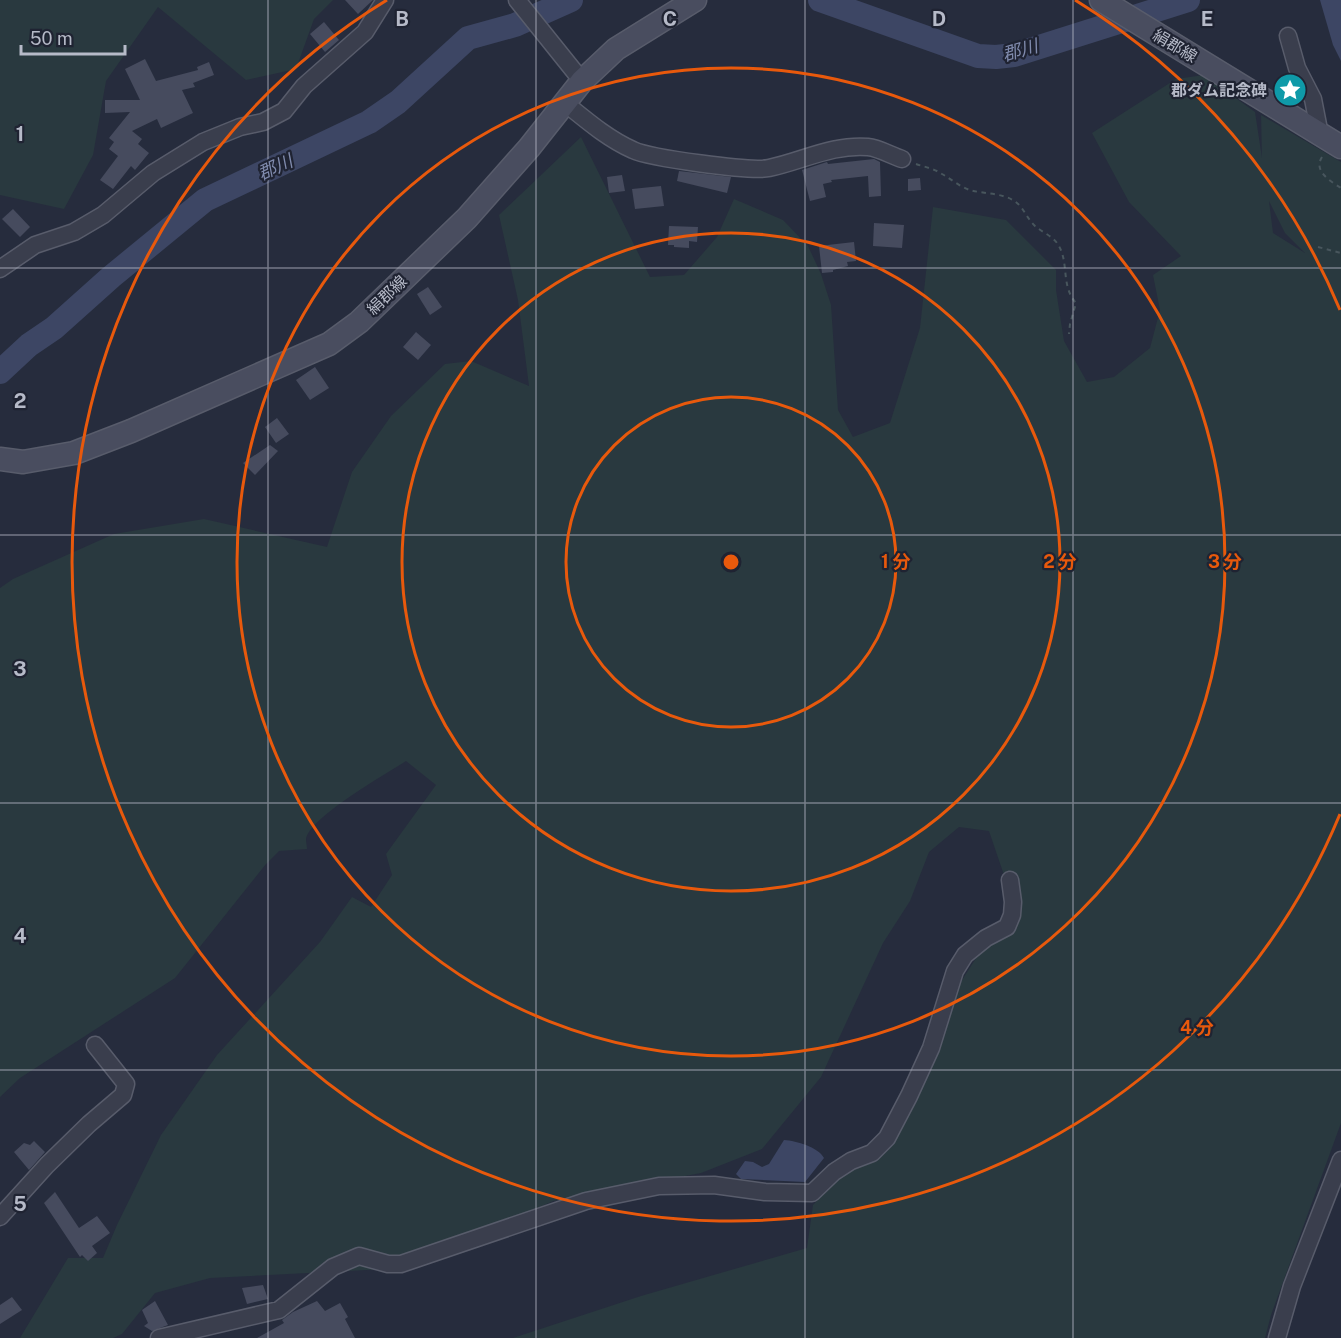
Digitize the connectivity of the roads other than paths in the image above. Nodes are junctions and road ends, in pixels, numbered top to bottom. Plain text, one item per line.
1 (385, 0) edge
2 (517, 0) edge
3 (695, 0) edge
4 (1101, 0) edge
5 (1288, 36) dead end
6 (582, 81) junction
7 (566, 103) junction
8 (1331, 141) edge
9 (902, 159) road end
10 (0, 270) edge
11 (0, 459) edge
12 (1010, 880) dead end
13 (95, 1045) dead end
14 (1341, 1160) edge
15 (0, 1217) edge
16 (159, 1338) edge
17 (1277, 1338) edge

1 - 10 street
2 - 6 street
3 - 6 main road, 絹郡線
4 - 8 main road, 絹郡線
5 - 8 street
6 - 7 main road, 絹郡線
7 - 9 street
7 - 11 main road, 絹郡線
12 - 16 street
13 - 15 street
14 - 17 street

